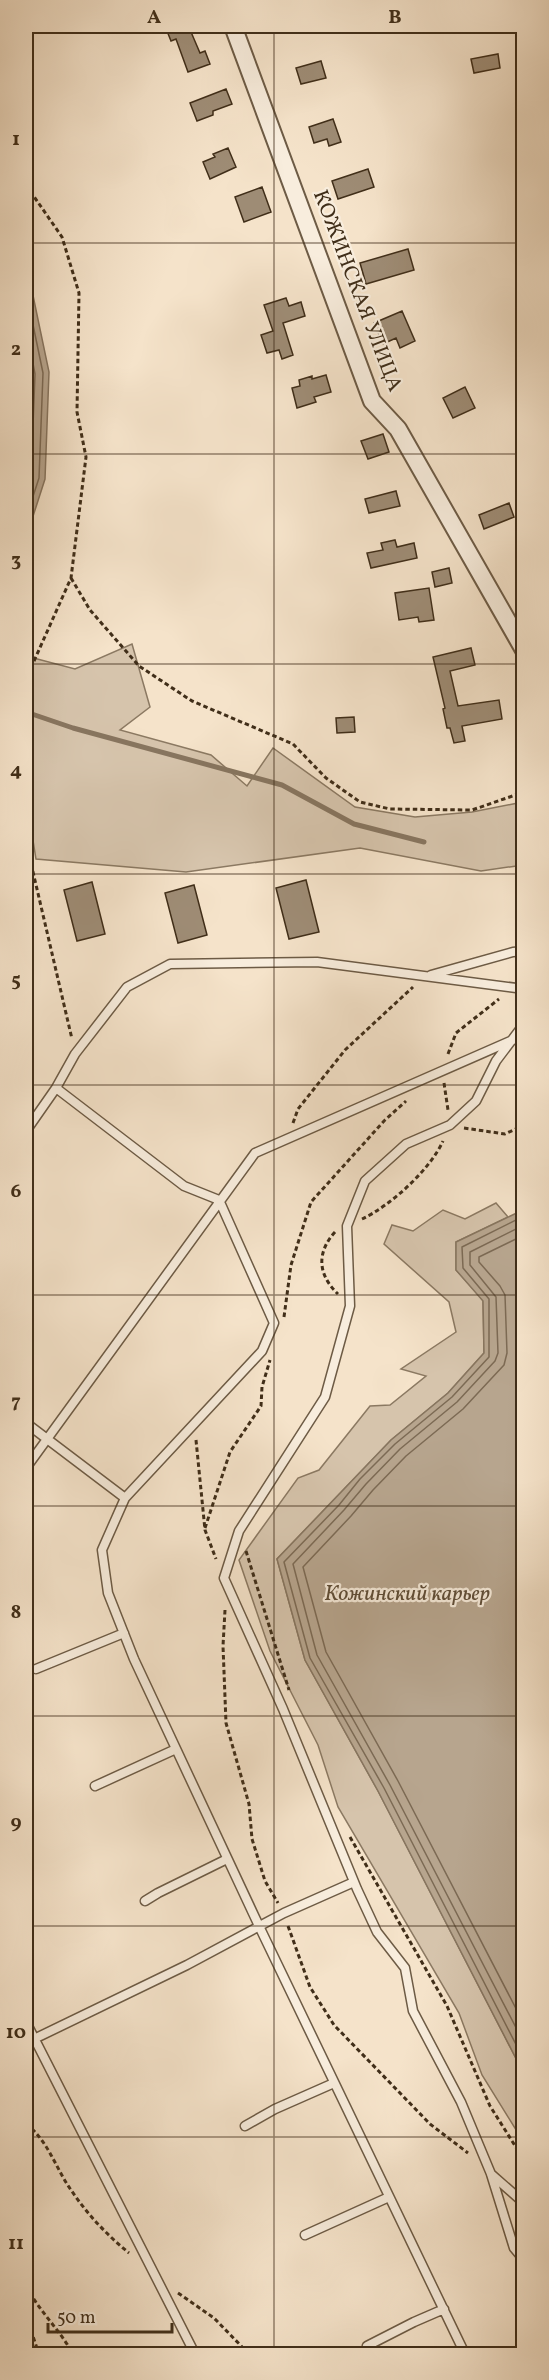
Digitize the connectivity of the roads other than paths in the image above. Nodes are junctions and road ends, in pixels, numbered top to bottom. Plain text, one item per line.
1 (233, 26) edge
2 (524, 650) edge
3 (524, 951) edge
4 (425, 977) junction
5 (524, 989) edge
6 (524, 1024) edge
7 (524, 1035) edge
8 (512, 1040) junction
9 (56, 1088) junction
10 (26, 1131) edge
11 (219, 1200) junction
12 (26, 1423) edge
13 (46, 1438) junction
14 (26, 1468) edge
15 (125, 1498) junction
16 (124, 1633) junction
17 (36, 1669) dead end
18 (176, 1749) junction
19 (95, 1786) dead end
20 (227, 1859) junction
21 (354, 1882) junction
22 (145, 1901) dead end
23 (259, 1926) junction
24 (26, 2022) edge
25 (34, 2038) junction
26 (334, 2083) junction
27 (245, 2126) dead end
28 (491, 2174) junction
29 (389, 2197) junction
30 (524, 2203) edge
31 (305, 2235) dead end
32 (524, 2260) edge
33 (444, 2309) junction
34 (367, 2346) dead end
35 (195, 2355) edge
36 (465, 2355) edge

1 - 2 street, КОЖИНСКАЯ УЛИЦА
3 - 4 lane
4 - 5 lane
4 - 9 lane
6 - 8 lane
7 - 8 lane
8 - 11 lane
8 - 21 lane
9 - 10 lane
9 - 11 lane
11 - 13 lane
11 - 15 lane
12 - 13 lane
13 - 14 lane
13 - 15 lane
15 - 16 lane
16 - 17 lane
16 - 18 lane
18 - 19 lane
18 - 20 lane
20 - 22 lane
20 - 23 lane
21 - 23 lane
21 - 28 lane
23 - 25 lane
23 - 26 lane
24 - 25 lane
25 - 35 lane
26 - 27 lane
26 - 29 lane
28 - 30 lane
28 - 32 lane
29 - 31 lane
29 - 33 lane
33 - 34 lane
33 - 36 lane

